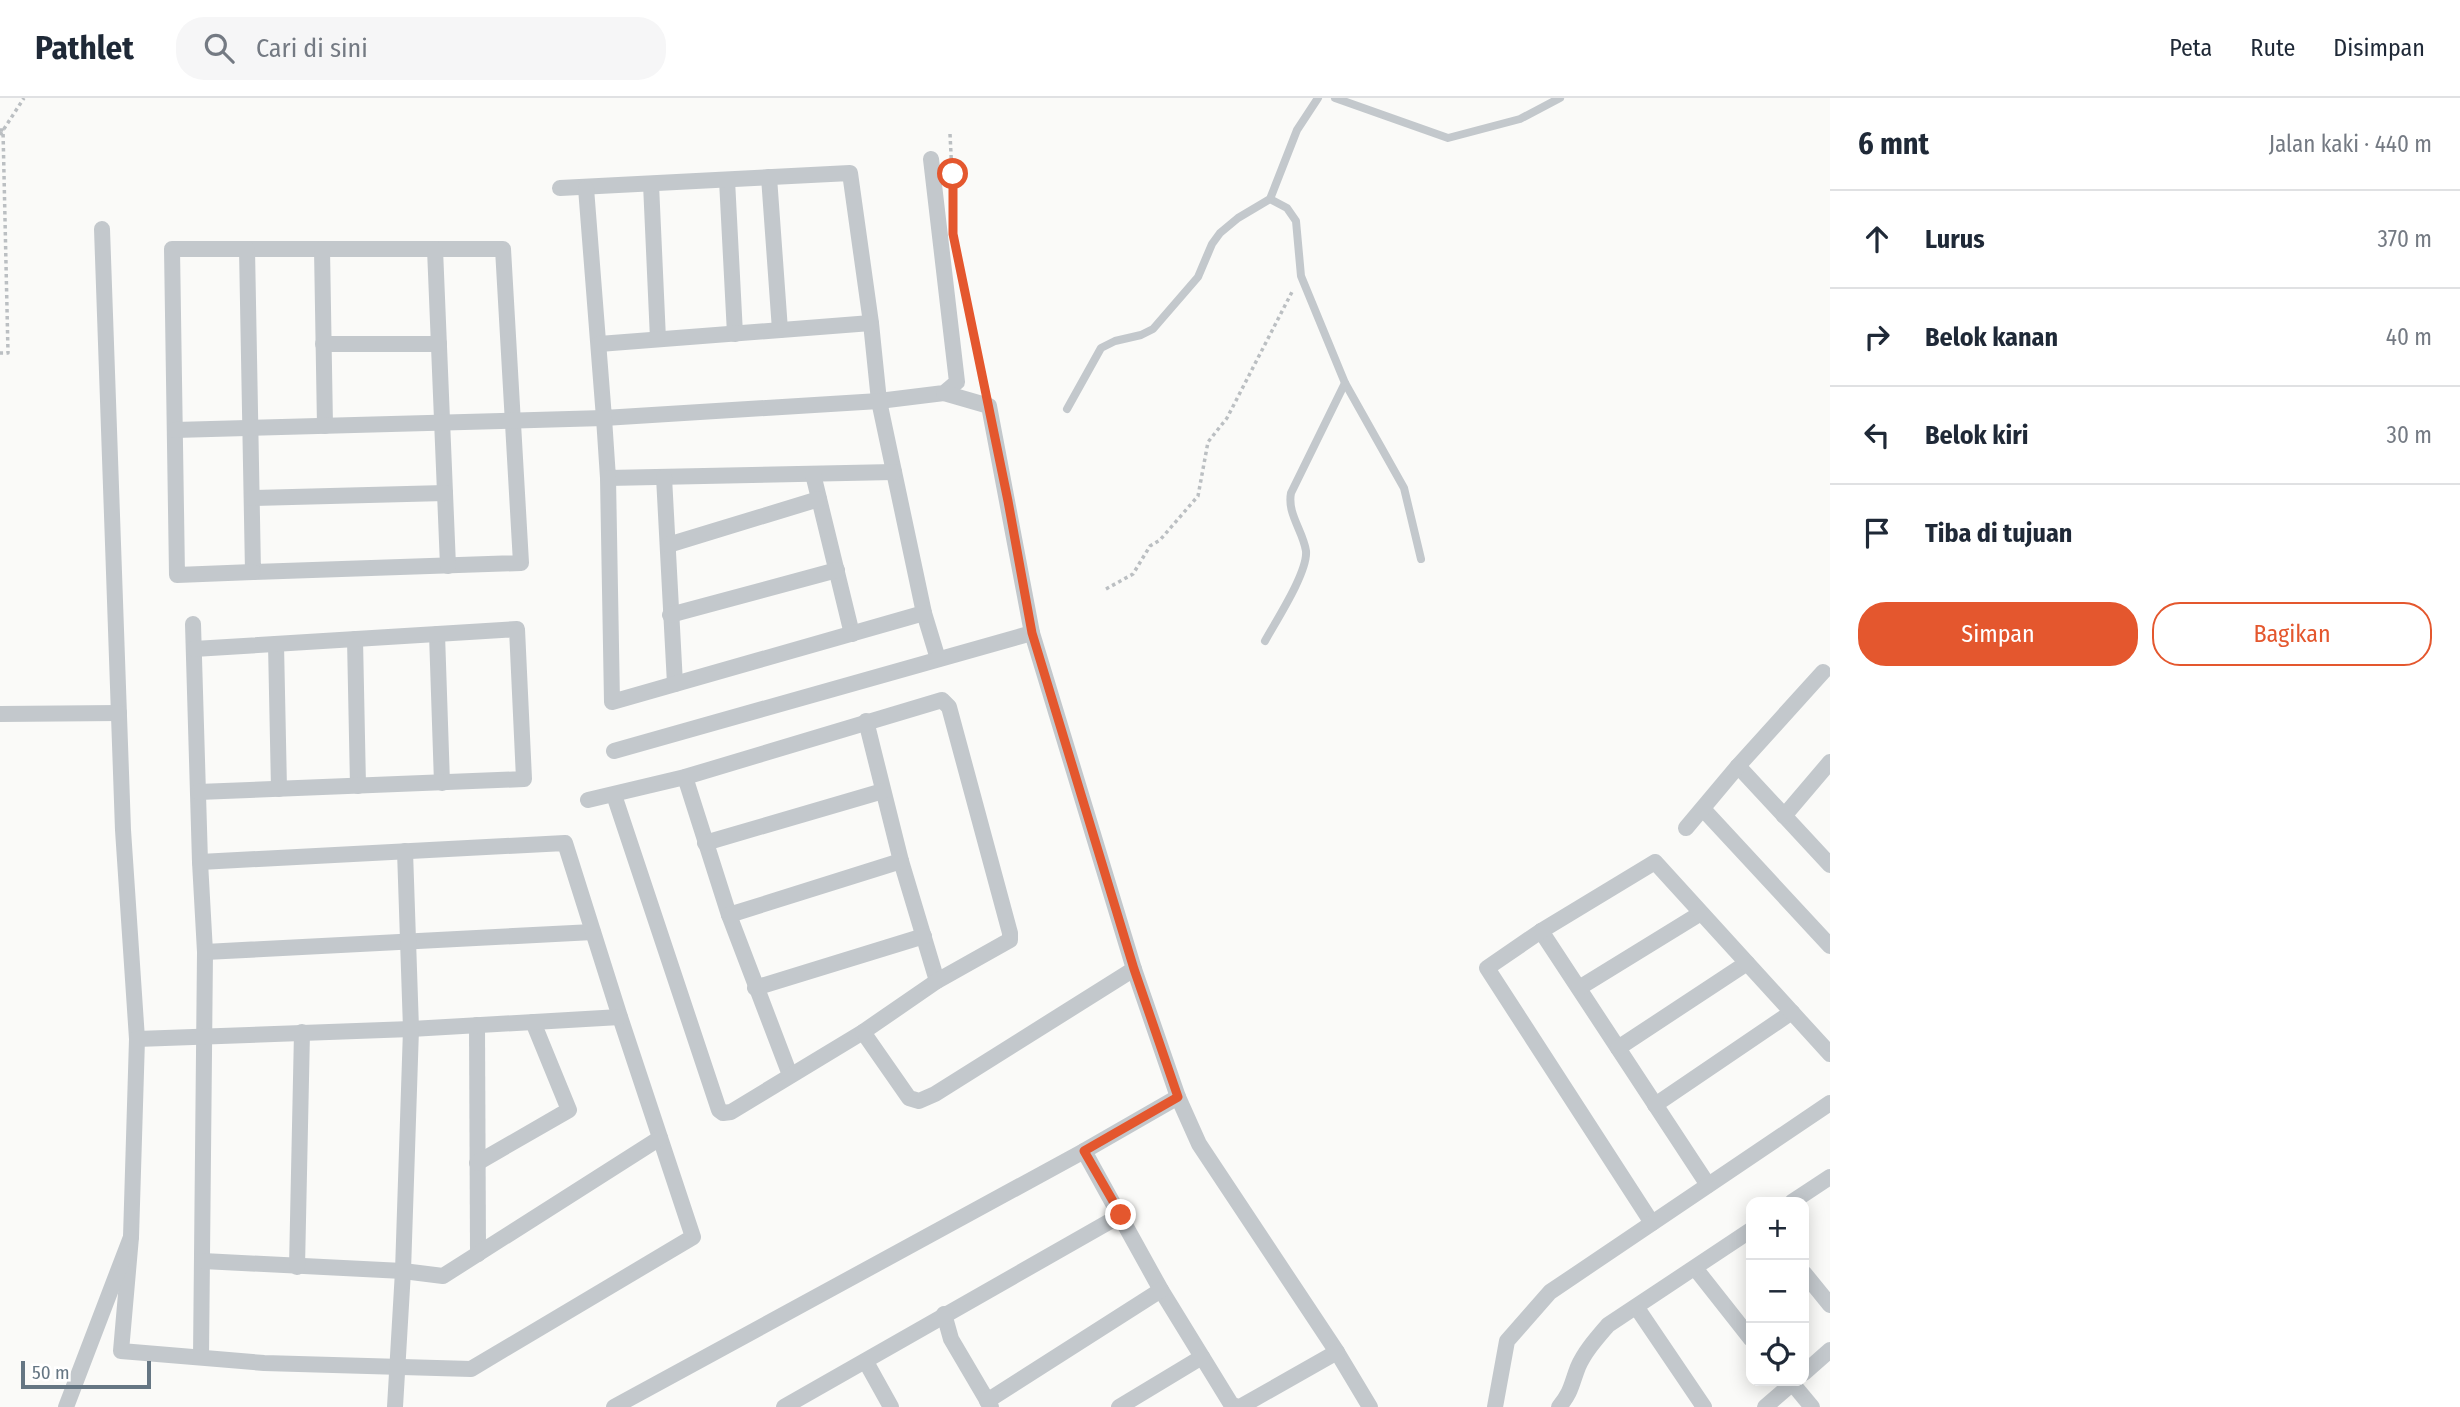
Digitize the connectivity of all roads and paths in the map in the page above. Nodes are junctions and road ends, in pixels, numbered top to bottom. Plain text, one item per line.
1 (24, 98) edge
2 (1318, 98) edge
3 (1335, 98) edge
4 (1560, 98) edge
5 (1, 132) edge
6 (950, 134) dead end
7 (930, 159) dead end
8 (769, 177) junction
9 (727, 180) junction
10 (651, 184) junction
11 (560, 188) dead end
12 (586, 188) junction
13 (953, 195) dead end
14 (1270, 199) junction
15 (102, 229) dead end
16 (247, 249) junction
17 (323, 249) junction
18 (435, 249) junction
19 (1301, 276) junction
20 (964, 287) dead end
21 (871, 323) junction
22 (780, 330) junction
23 (735, 334) junction
24 (658, 340) junction
25 (323, 344) junction
26 (439, 344) junction
27 (599, 344) junction
28 (0, 353) edge
29 (1345, 383) junction
30 (944, 393) junction
31 (879, 401) junction
32 (989, 406) junction
33 (1067, 409) dead end
34 (604, 418) junction
35 (513, 421) junction
36 (442, 422) junction
37 (326, 426) junction
38 (250, 428) junction
39 (175, 430) junction
40 (894, 472) junction
41 (813, 474) junction
42 (663, 477) junction
43 (608, 478) junction
44 (445, 493) junction
45 (252, 498) junction
46 (819, 499) junction
47 (668, 545) junction
48 (1421, 559) dead end
49 (448, 566) junction
50 (837, 570) junction
51 (253, 572) junction
52 (1106, 589) dead end
53 (924, 613) junction
54 (670, 615) junction
55 (193, 624) dead end
56 (1032, 633) junction
57 (437, 634) junction
58 (852, 634) junction
59 (355, 639) junction
60 (1265, 641) dead end
61 (276, 644) junction
62 (194, 649) junction
63 (938, 659) junction
64 (1828, 671) edge
65 (675, 684) junction
66 (119, 713) junction
67 (0, 714) edge
68 (866, 721) junction
69 (614, 751) dead end
70 (1830, 762) edge
71 (1738, 766) junction
72 (685, 777) junction
73 (442, 783) junction
74 (358, 786) junction
75 (279, 789) junction
76 (883, 791) junction
77 (198, 792) junction
78 (614, 795) junction
79 (588, 800) dead end
80 (1703, 809) junction
81 (1784, 816) junction
82 (1686, 828) dead end
83 (705, 843) junction
84 (405, 852) junction
85 (901, 861) junction
86 (200, 862) junction
87 (1830, 865) edge
88 (1701, 913) junction
89 (729, 915) junction
90 (1541, 931) junction
91 (593, 932) junction
92 (924, 936) junction
93 (408, 941) junction
94 (1830, 946) edge
95 (205, 952) junction
96 (1747, 963) junction
97 (1134, 969) junction
98 (937, 981) junction
99 (755, 988) junction
100 (1579, 988) junction
101 (1792, 1012) junction
102 (620, 1017) junction
103 (533, 1022) junction
104 (477, 1025) junction
105 (411, 1029) junction
106 (302, 1032) junction
107 (863, 1032) junction
108 (206, 1035) junction
109 (137, 1039) junction
110 (1618, 1048) junction
111 (1830, 1054) edge
112 (790, 1075) junction
113 (1178, 1097) junction
114 (1830, 1102) edge
115 (1656, 1105) junction
116 (660, 1138) junction
117 (1084, 1151) junction
118 (477, 1163) junction
119 (1830, 1177) edge
120 (1708, 1185) junction
121 (1800, 1197) edge
122 (1121, 1215) junction
123 (1652, 1223) junction
124 (1746, 1233) edge
125 (131, 1237) junction
126 (478, 1254) junction
127 (203, 1261) junction
128 (297, 1267) junction
129 (1695, 1268) junction
130 (403, 1271) junction
131 (1809, 1279) edge
132 (1161, 1290) junction
133 (1830, 1305) edge
134 (1637, 1308) junction
135 (944, 1314) junction
136 (1746, 1333) edge
137 (1830, 1350) edge
138 (1337, 1352) junction
139 (201, 1357) junction
140 (1202, 1357) junction
141 (866, 1362) junction
142 (398, 1368) junction
143 (1809, 1368) edge
144 (1788, 1386) edge
145 (1797, 1386) edge
146 (795, 1404) edge
147 (989, 1404) edge
148 (1566, 1404) edge
149 (65, 1407) edge
150 (395, 1407) edge
151 (614, 1407) edge
152 (891, 1407) edge
153 (1119, 1407) edge
154 (1238, 1407) edge
155 (1370, 1407) edge
156 (1495, 1407) edge
157 (1704, 1407) edge
158 (1765, 1407) edge
159 (1812, 1407) edge

1 - 5 path
2 - 14 lane
3 - 4 lane
5 - 28 path
6 - 13 path
7 - 30 street
8 - 9 street
8 - 21 street
8 - 22 street
9 - 10 street
9 - 23 street
10 - 12 street
10 - 24 street
11 - 12 street
12 - 27 street
14 - 19 lane
14 - 33 lane
15 - 66 street
16 - 17 street
16 - 38 street
16 - 39 street
17 - 18 street
17 - 25 street
18 - 26 street
18 - 35 street
19 - 29 lane
19 - 52 path
20 - 32 path
21 - 22 street
21 - 31 street
22 - 23 street
23 - 24 street
24 - 27 street
25 - 26 street
25 - 37 street
26 - 36 street
27 - 34 street
29 - 48 lane
29 - 60 lane
30 - 31 street
30 - 32 street
31 - 34 street
31 - 40 street
32 - 56 street
34 - 35 street
34 - 43 street
35 - 36 street
35 - 49 street
36 - 37 street
36 - 44 street
37 - 38 street
38 - 39 street
38 - 45 street
39 - 51 street
40 - 41 street
40 - 53 street
41 - 42 street
41 - 46 street
42 - 43 street
42 - 47 street
43 - 65 street
44 - 45 street
44 - 49 street
45 - 51 street
46 - 47 street
46 - 50 street
47 - 54 street
49 - 51 street
50 - 54 street
50 - 58 street
53 - 58 street
53 - 63 street
54 - 65 street
55 - 62 street
56 - 63 street
56 - 97 street
57 - 59 street
57 - 73 street
57 - 73 street
58 - 65 street
59 - 61 street
59 - 74 street
61 - 62 street
61 - 75 street
62 - 77 street
63 - 69 street
64 - 71 street
66 - 67 street
66 - 109 street
68 - 72 street
68 - 76 street
68 - 98 street
70 - 81 street
71 - 80 street
71 - 81 street
72 - 78 street
72 - 83 street
73 - 74 street
74 - 75 street
75 - 77 street
76 - 83 street
76 - 85 street
77 - 86 street
78 - 79 street
78 - 112 street
80 - 82 street
80 - 94 street
81 - 87 street
83 - 89 street
84 - 86 street
84 - 91 street
84 - 93 street
85 - 89 street
85 - 92 street
86 - 95 street
88 - 90 street
88 - 96 street
88 - 100 street
89 - 99 street
90 - 100 street
90 - 123 street
91 - 93 street
91 - 102 street
92 - 98 street
92 - 99 street
93 - 95 street
93 - 105 street
95 - 108 street
96 - 101 street
96 - 110 street
97 - 107 street
97 - 113 street
98 - 107 street
99 - 112 street
100 - 110 street
101 - 111 street
101 - 115 street
102 - 103 street
102 - 116 street
103 - 104 street
103 - 118 street
104 - 105 street
104 - 118 street
105 - 106 street
105 - 130 street
106 - 108 street
106 - 128 street
107 - 112 street
108 - 109 street
108 - 127 street
109 - 125 street
110 - 115 street
113 - 117 street
113 - 138 street
114 - 120 street
115 - 120 street
116 - 126 street
116 - 142 street
117 - 122 street
117 - 151 street
118 - 126 street
119 - 121 street
120 - 123 street
122 - 132 street
122 - 135 street
123 - 156 street
124 - 129 street
125 - 139 street
125 - 149 street
126 - 130 street
127 - 128 street
127 - 139 street
128 - 130 street
129 - 134 street
129 - 136 street
130 - 142 street
131 - 133 street
132 - 140 street
132 - 147 street
134 - 148 street
134 - 157 street
135 - 141 street
135 - 147 street
137 - 143 street
138 - 154 street
138 - 155 street
139 - 142 street
140 - 153 street
140 - 154 street
141 - 146 street
141 - 152 street
142 - 150 street
144 - 158 street
145 - 159 street

